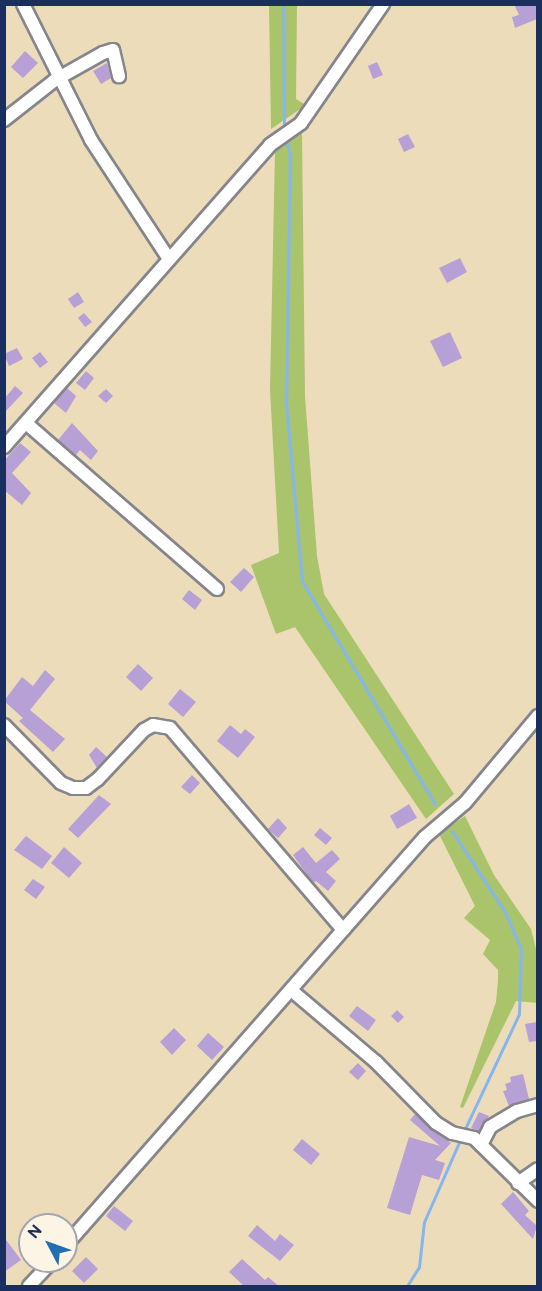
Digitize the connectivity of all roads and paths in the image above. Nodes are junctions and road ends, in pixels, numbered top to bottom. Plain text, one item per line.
1 (23, 4) edge
2 (383, 4) edge
3 (119, 76) dead end
4 (62, 77) junction
5 (4, 120) edge
6 (169, 259) junction
7 (26, 423) junction
8 (4, 447) edge
9 (217, 589) dead end
10 (537, 716) edge
11 (4, 725) edge
12 (343, 930) junction
13 (291, 990) junction
14 (537, 1105) edge
15 (477, 1141) junction
16 (537, 1169) edge
17 (518, 1182) junction
18 (537, 1201) edge
19 (78, 1231) edge
20 (41, 1273) edge
21 (29, 1287) edge

1 - 4 street
2 - 6 street
3 - 4 street
4 - 5 street
4 - 6 street
6 - 7 street
7 - 8 street
7 - 9 street
10 - 12 street
11 - 12 street
12 - 13 street
13 - 15 street
13 - 19 street
14 - 15 street
15 - 17 street
16 - 17 street
17 - 18 street
20 - 21 street

